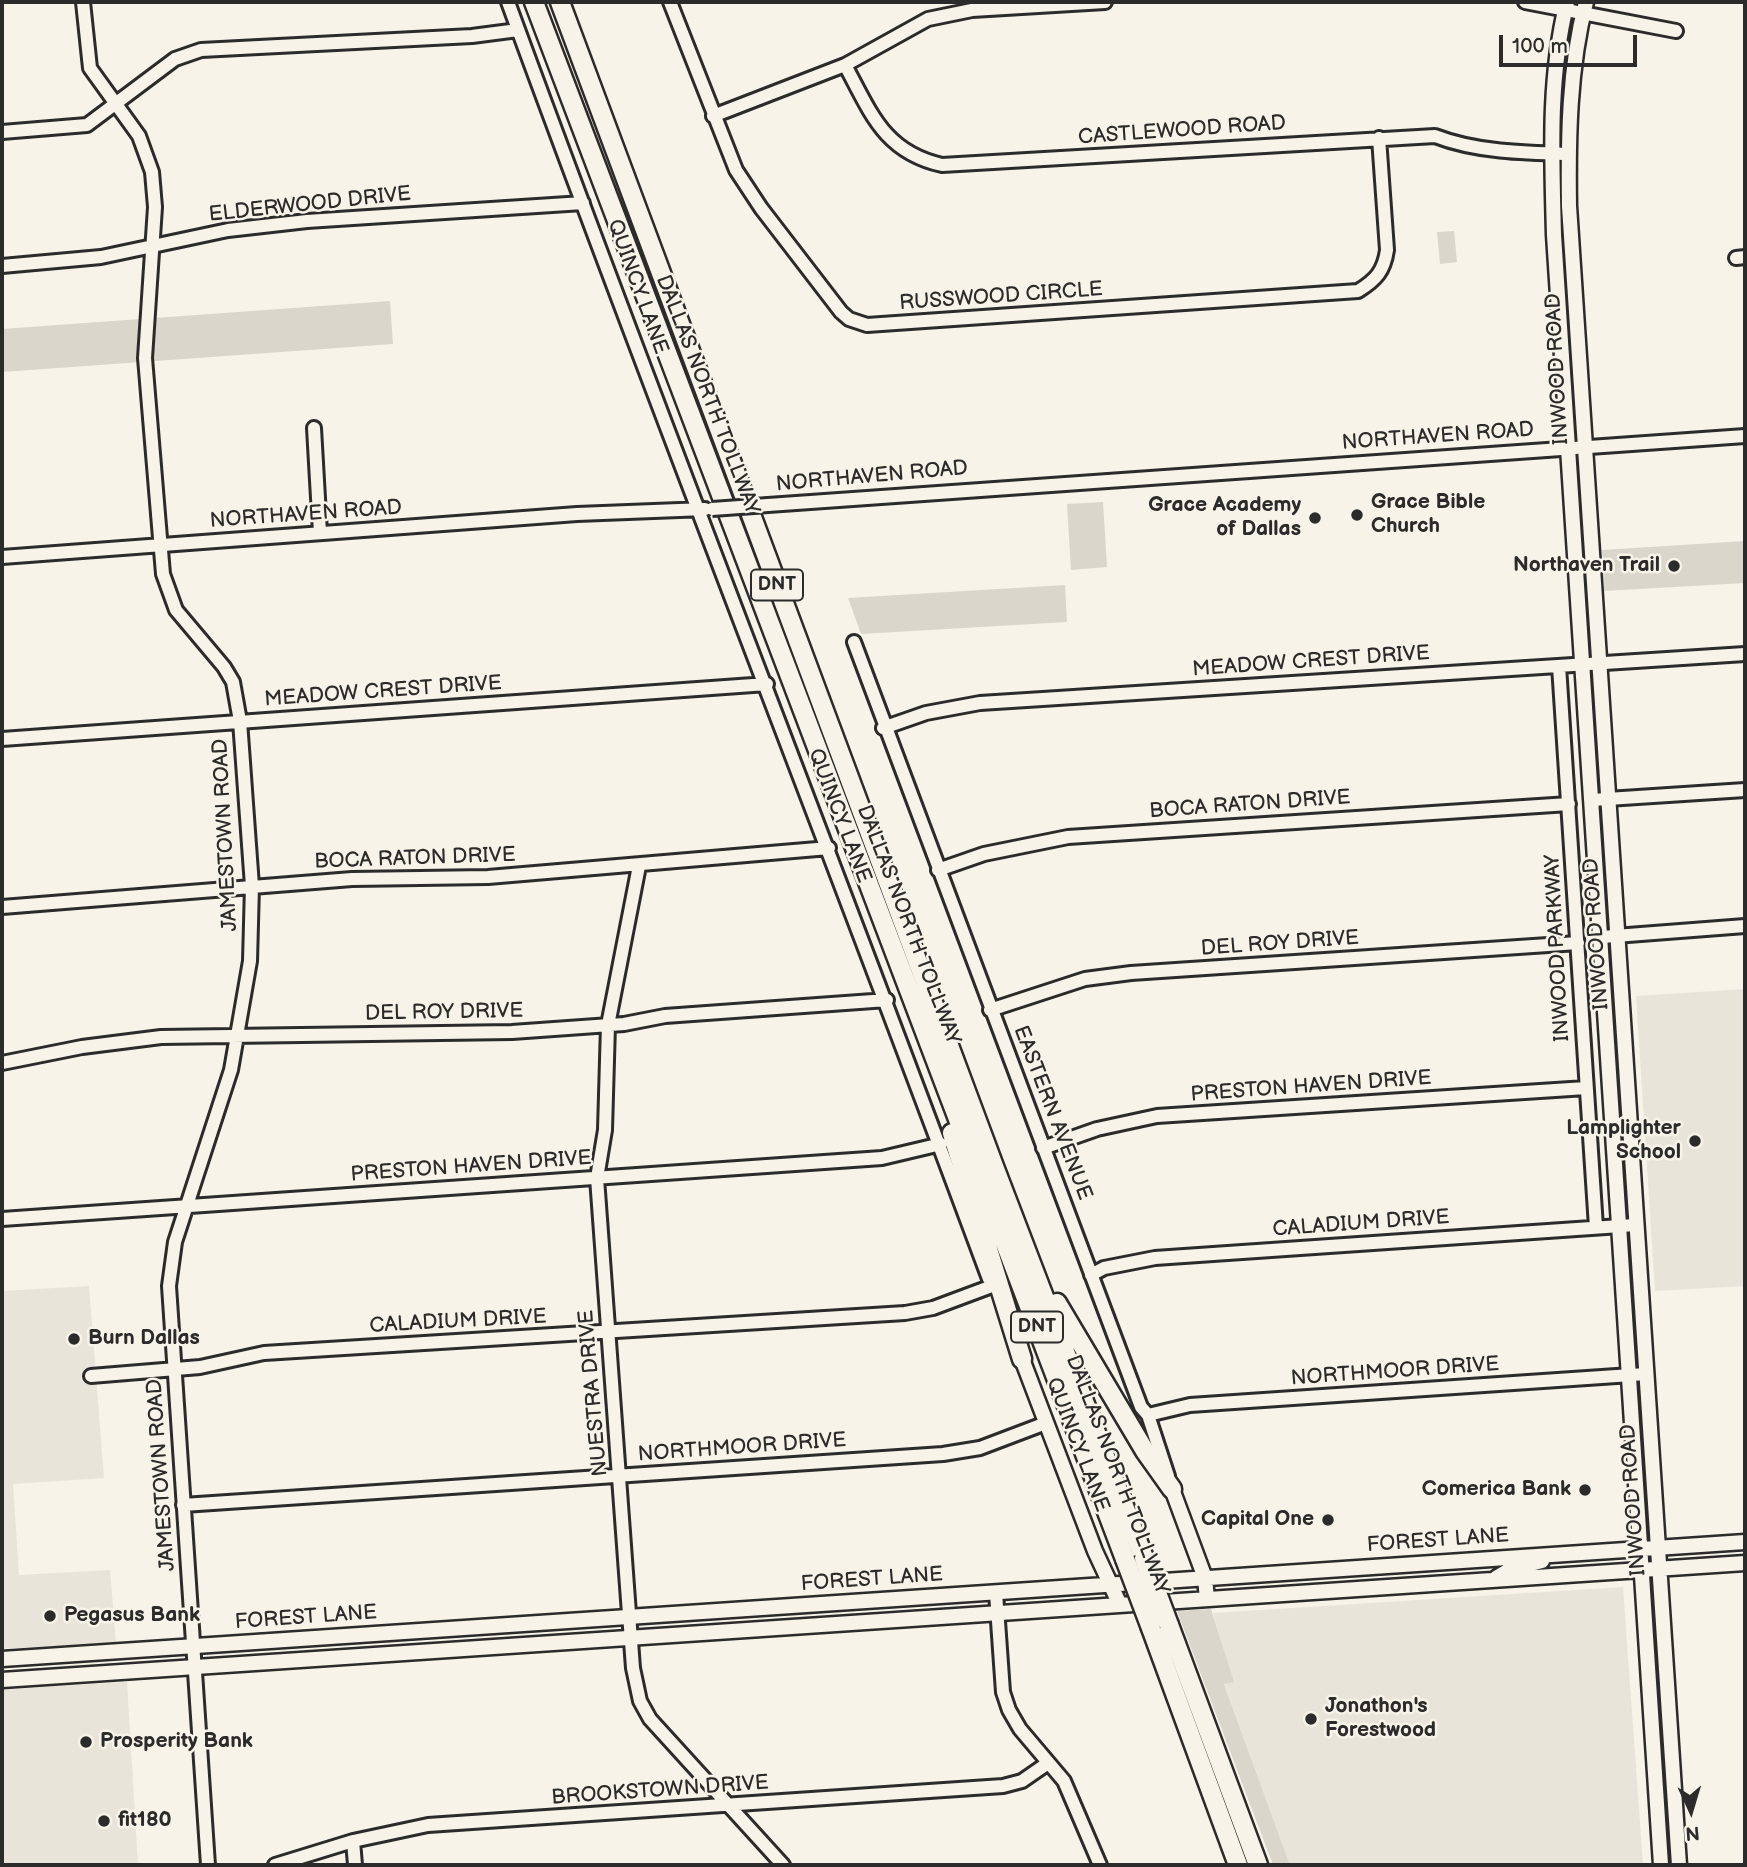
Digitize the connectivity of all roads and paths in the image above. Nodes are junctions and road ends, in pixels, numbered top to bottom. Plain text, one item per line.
1 (83, 2) edge
2 (508, 2) edge
3 (534, 2) edge
4 (560, 2) edge
5 (670, 2) edge
6 (1105, 2) edge
7 (1525, 2) edge
8 (1566, 5) edge
9 (1584, 7) edge
10 (518, 30) junction
11 (1676, 31) dead end
12 (845, 65) junction
13 (115, 106) junction
14 (713, 116) junction
15 (2, 132) edge
16 (1379, 138) junction
17 (1552, 153) junction
18 (1568, 154) junction
19 (583, 202) junction
20 (152, 246) junction
21 (2, 266) edge
22 (314, 428) dead end
23 (1745, 436) edge
24 (1567, 447) junction
25 (1584, 447) junction
26 (697, 509) junction
27 (320, 533) junction
28 (160, 545) junction
29 (2, 556) edge
30 (853, 642) dead end
31 (1745, 654) edge
32 (1582, 664) junction
33 (1599, 664) junction
34 (1559, 666) junction
35 (767, 684) junction
36 (240, 721) junction
37 (883, 727) junction
38 (2, 739) edge
39 (1745, 790) edge
40 (1609, 799) junction
41 (1592, 800) junction
42 (1569, 804) junction
43 (829, 848) junction
44 (639, 866) junction
45 (938, 870) junction
46 (253, 886) junction
47 (2, 907) edge
48 (1745, 926) edge
49 (1618, 935) junction
50 (1602, 937) junction
51 (1578, 943) junction
52 (887, 1000) junction
53 (990, 1010) junction
54 (608, 1024) junction
55 (238, 1034) junction
56 (1625, 1055) junction
57 (1609, 1057) junction
58 (2, 1062) edge
59 (1586, 1088) junction
60 (948, 1095) junction
61 (941, 1144) junction
62 (1043, 1148) junction
63 (597, 1178) junction
64 (187, 1206) junction
65 (2, 1219) edge
66 (1635, 1225) junction
67 (1619, 1226) junction
68 (1596, 1227) junction
69 (1026, 1248) junction
70 (1091, 1275) junction
71 (992, 1286) junction
72 (607, 1333) junction
73 (1022, 1359) junction
74 (174, 1370) junction
75 (1646, 1374) junction
76 (1628, 1375) junction
77 (91, 1376) dead end
78 (1149, 1415) junction
79 (1046, 1423) junction
80 (620, 1475) junction
81 (1172, 1489) junction
82 (183, 1506) junction
83 (1745, 1542) edge
84 (1658, 1548) junction
85 (1639, 1549) junction
86 (1095, 1551) junction
87 (1546, 1555) junction
88 (1443, 1562) junction
89 (1745, 1563) edge
90 (1660, 1569) junction
91 (1641, 1570) junction
92 (1205, 1578) junction
93 (1491, 1580) junction
94 (1109, 1584) junction
95 (1444, 1584) junction
96 (1070, 1587) junction
97 (996, 1593) junction
98 (1207, 1599) junction
99 (868, 1601) junction
100 (1119, 1605) junction
101 (750, 1609) junction
102 (997, 1614) junction
103 (629, 1616) junction
104 (869, 1622) junction
105 (1160, 1627) junction
106 (752, 1630) junction
107 (387, 1633) junction
108 (630, 1637) junction
109 (194, 1647) junction
110 (95, 1653) junction
111 (389, 1655) junction
112 (2, 1659) edge
113 (195, 1668) junction
114 (96, 1674) junction
115 (2, 1680) edge
116 (1668, 1687) junction
117 (1649, 1689) junction
118 (1048, 1763) junction
119 (729, 1806) junction
120 (353, 1841) junction
121 (1678, 1843) junction
122 (1660, 1845) junction
123 (208, 1865) edge
124 (275, 1865) edge
125 (355, 1865) edge
126 (783, 1865) edge
127 (1100, 1865) edge
128 (1238, 1865) edge
129 (1258, 1865) edge
130 (1661, 1865) edge
131 (1679, 1865) edge

1 - 13 street, JAMESTOWN ROAD
2 - 10 street, QUINCY LANE
3 - 60 highway, DALLAS NORTH TOLLWAY / DNT
4 - 69 highway, DALLAS NORTH TOLLWAY / DNT
5 - 14 street, RUSSWOOD CIRCLE
6 - 12 street
7 - 8 street
8 - 9 street
8 - 17 main road, INWOOD ROAD
9 - 11 street
9 - 18 main road, INWOOD ROAD
10 - 13 street
10 - 19 street, QUINCY LANE
12 - 14 street
12 - 16 street, CASTLEWOOD ROAD
13 - 15 street
13 - 20 street, JAMESTOWN ROAD
14 - 16 street, RUSSWOOD CIRCLE
16 - 17 street, CASTLEWOOD ROAD
17 - 18 street, CASTLEWOOD ROAD
17 - 24 main road, INWOOD ROAD
18 - 25 main road, INWOOD ROAD
19 - 20 street, ELDERWOOD DRIVE
19 - 26 street, QUINCY LANE
20 - 21 street, ELDERWOOD DRIVE
20 - 28 street, JAMESTOWN ROAD
22 - 27 street
23 - 25 street, NORTHAVEN ROAD
24 - 25 street, NORTHAVEN ROAD
24 - 26 street, NORTHAVEN ROAD, bridge
24 - 32 main road, INWOOD ROAD
25 - 33 main road, INWOOD ROAD
26 - 27 street, NORTHAVEN ROAD
26 - 35 street, QUINCY LANE
27 - 28 street, NORTHAVEN ROAD
28 - 29 street, NORTHAVEN ROAD
28 - 36 street, JAMESTOWN ROAD
30 - 37 street, EASTERN AVENUE
31 - 33 street, MEADOW CREST DRIVE
32 - 33 street, MEADOW CREST DRIVE
32 - 34 street, MEADOW CREST DRIVE
32 - 41 main road, INWOOD ROAD
33 - 40 main road, INWOOD ROAD
34 - 37 street, MEADOW CREST DRIVE
34 - 42 street, INWOOD PARKWAY
35 - 36 street, MEADOW CREST DRIVE
35 - 43 street, QUINCY LANE
36 - 38 street, MEADOW CREST DRIVE
36 - 46 street, JAMESTOWN ROAD
37 - 45 street, EASTERN AVENUE
39 - 40 street
40 - 41 street
40 - 49 main road, INWOOD ROAD
41 - 50 main road, INWOOD ROAD
42 - 45 street, BOCA RATON DRIVE
42 - 51 street, INWOOD PARKWAY
43 - 44 street, BOCA RATON DRIVE
43 - 52 street, QUINCY LANE
44 - 46 street, BOCA RATON DRIVE
44 - 54 street, NUESTRA DRIVE
45 - 53 street, EASTERN AVENUE
46 - 47 street, BOCA RATON DRIVE
46 - 55 street, JAMESTOWN ROAD
48 - 49 street
49 - 50 street
49 - 56 main road, INWOOD ROAD
50 - 57 main road, INWOOD ROAD
51 - 53 street, DEL ROY DRIVE
51 - 59 street, INWOOD PARKWAY
52 - 54 street, DEL ROY DRIVE
52 - 61 street, QUINCY LANE
53 - 62 street, EASTERN AVENUE
54 - 55 street, DEL ROY DRIVE
54 - 63 street, NUESTRA DRIVE
55 - 58 street, DEL ROY DRIVE
55 - 64 street, JAMESTOWN ROAD
56 - 57 main road
56 - 66 main road, INWOOD ROAD
57 - 67 main road, INWOOD ROAD
59 - 62 street, PRESTON HAVEN DRIVE
59 - 68 street, INWOOD PARKWAY
60 - 73 highway
60 - 105 highway, DALLAS NORTH TOLLWAY / DNT, bridge
61 - 63 street, PRESTON HAVEN DRIVE
61 - 71 street, QUINCY LANE
62 - 70 street, EASTERN AVENUE
63 - 64 street, PRESTON HAVEN DRIVE
63 - 72 street, NUESTRA DRIVE
64 - 65 street, PRESTON HAVEN DRIVE
64 - 74 street, JAMESTOWN ROAD
66 - 67 street, CALADIUM DRIVE
66 - 75 main road, INWOOD ROAD
67 - 68 street, CALADIUM DRIVE
67 - 76 main road, INWOOD ROAD
68 - 70 street, CALADIUM DRIVE
69 - 81 highway
69 - 105 highway, DALLAS NORTH TOLLWAY / DNT, bridge
70 - 78 street, EASTERN AVENUE
71 - 72 street, CALADIUM DRIVE
71 - 73 street, QUINCY LANE
72 - 74 street, CALADIUM DRIVE
72 - 80 street, NUESTRA DRIVE
73 - 79 main road, QUINCY LANE
74 - 77 street, CALADIUM DRIVE
74 - 82 street, JAMESTOWN ROAD
75 - 76 street, NORTHMOOR DRIVE
75 - 84 main road, INWOOD ROAD
76 - 78 street, NORTHMOOR DRIVE
76 - 85 main road, INWOOD ROAD
78 - 81 street, EASTERN AVENUE
79 - 80 street, NORTHMOOR DRIVE
79 - 86 main road, QUINCY LANE
80 - 82 street, NORTHMOOR DRIVE
80 - 103 street, NUESTRA DRIVE
81 - 92 main road, EASTERN AVENUE
82 - 109 street, JAMESTOWN ROAD
83 - 84 main road, FOREST LANE
84 - 85 main road, FOREST LANE
84 - 90 main road, INWOOD ROAD
85 - 87 main road, FOREST LANE
85 - 91 main road, INWOOD ROAD
86 - 94 main road, QUINCY LANE
86 - 96 main road
87 - 88 main road, FOREST LANE
87 - 93 main road
88 - 92 main road, FOREST LANE
88 - 95 main road
89 - 90 main road, FOREST LANE
90 - 91 main road, FOREST LANE
90 - 116 main road, INWOOD ROAD
91 - 93 main road, FOREST LANE
91 - 117 main road, INWOOD ROAD
92 - 94 main road, FOREST LANE
92 - 98 main road, EASTERN AVENUE
93 - 95 main road, FOREST LANE
94 - 96 main road, FOREST LANE
94 - 100 main road, QUINCY LANE
95 - 98 main road, FOREST LANE
96 - 97 main road, FOREST LANE
97 - 99 main road, FOREST LANE
97 - 102 street
98 - 100 main road, FOREST LANE
99 - 101 main road, FOREST LANE
99 - 104 main road
100 - 102 main road, FOREST LANE
101 - 103 main road, FOREST LANE
101 - 106 main road
102 - 104 main road, FOREST LANE
102 - 118 street
103 - 107 main road, FOREST LANE
103 - 108 street, NUESTRA DRIVE
104 - 106 main road, FOREST LANE
105 - 128 highway, DALLAS NORTH TOLLWAY / DNT
105 - 129 highway, DALLAS NORTH TOLLWAY / DNT
106 - 108 main road, FOREST LANE
107 - 109 main road, FOREST LANE
107 - 111 main road
108 - 111 main road, FOREST LANE
108 - 119 street, NUESTRA DRIVE
109 - 110 main road, FOREST LANE
109 - 113 street, JAMESTOWN ROAD
110 - 112 main road, FOREST LANE
110 - 114 main road
111 - 113 main road, FOREST LANE
113 - 114 main road, FOREST LANE
113 - 123 street, JAMESTOWN ROAD
114 - 115 main road, FOREST LANE
116 - 117 main road
116 - 121 main road, INWOOD ROAD
117 - 122 main road, INWOOD ROAD
118 - 119 street, BROOKSTOWN DRIVE
118 - 127 street
119 - 120 street, BROOKSTOWN DRIVE
119 - 126 street, NUESTRA DRIVE
120 - 124 street, BROOKSTOWN DRIVE
120 - 125 street
121 - 122 main road
121 - 131 main road, INWOOD ROAD
122 - 130 main road, INWOOD ROAD

